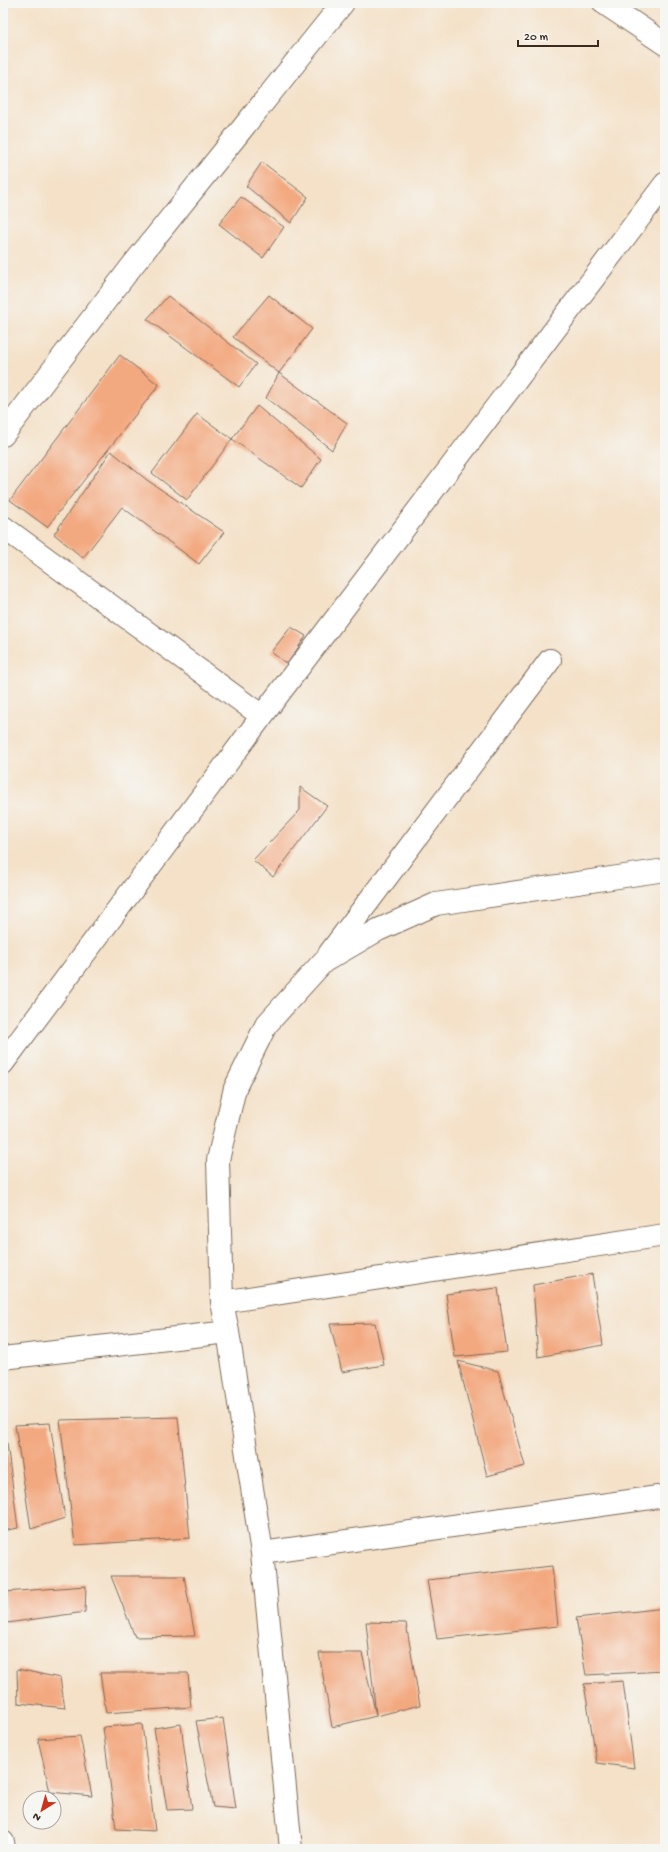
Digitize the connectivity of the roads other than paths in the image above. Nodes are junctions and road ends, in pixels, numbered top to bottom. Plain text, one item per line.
1 (343, 3) edge
2 (604, 3) edge
3 (665, 44) edge
4 (665, 184) edge
5 (3, 435) edge
6 (3, 527) edge
7 (550, 660) dead end
8 (262, 716) junction
9 (665, 870) edge
10 (323, 962) junction
11 (3, 1063) edge
12 (665, 1235) edge
13 (222, 1302) junction
14 (228, 1332) junction
15 (3, 1358) edge
16 (665, 1496) edge
17 (262, 1553) junction
18 (3, 1842) edge
19 (4, 1849) edge
20 (291, 1849) edge

1 - 5 street
2 - 3 street
4 - 8 street
6 - 8 street
7 - 10 street
8 - 11 street
9 - 10 street
10 - 13 street
12 - 13 street
13 - 14 street
14 - 15 street
14 - 17 street
16 - 17 street
17 - 20 street
18 - 19 street

